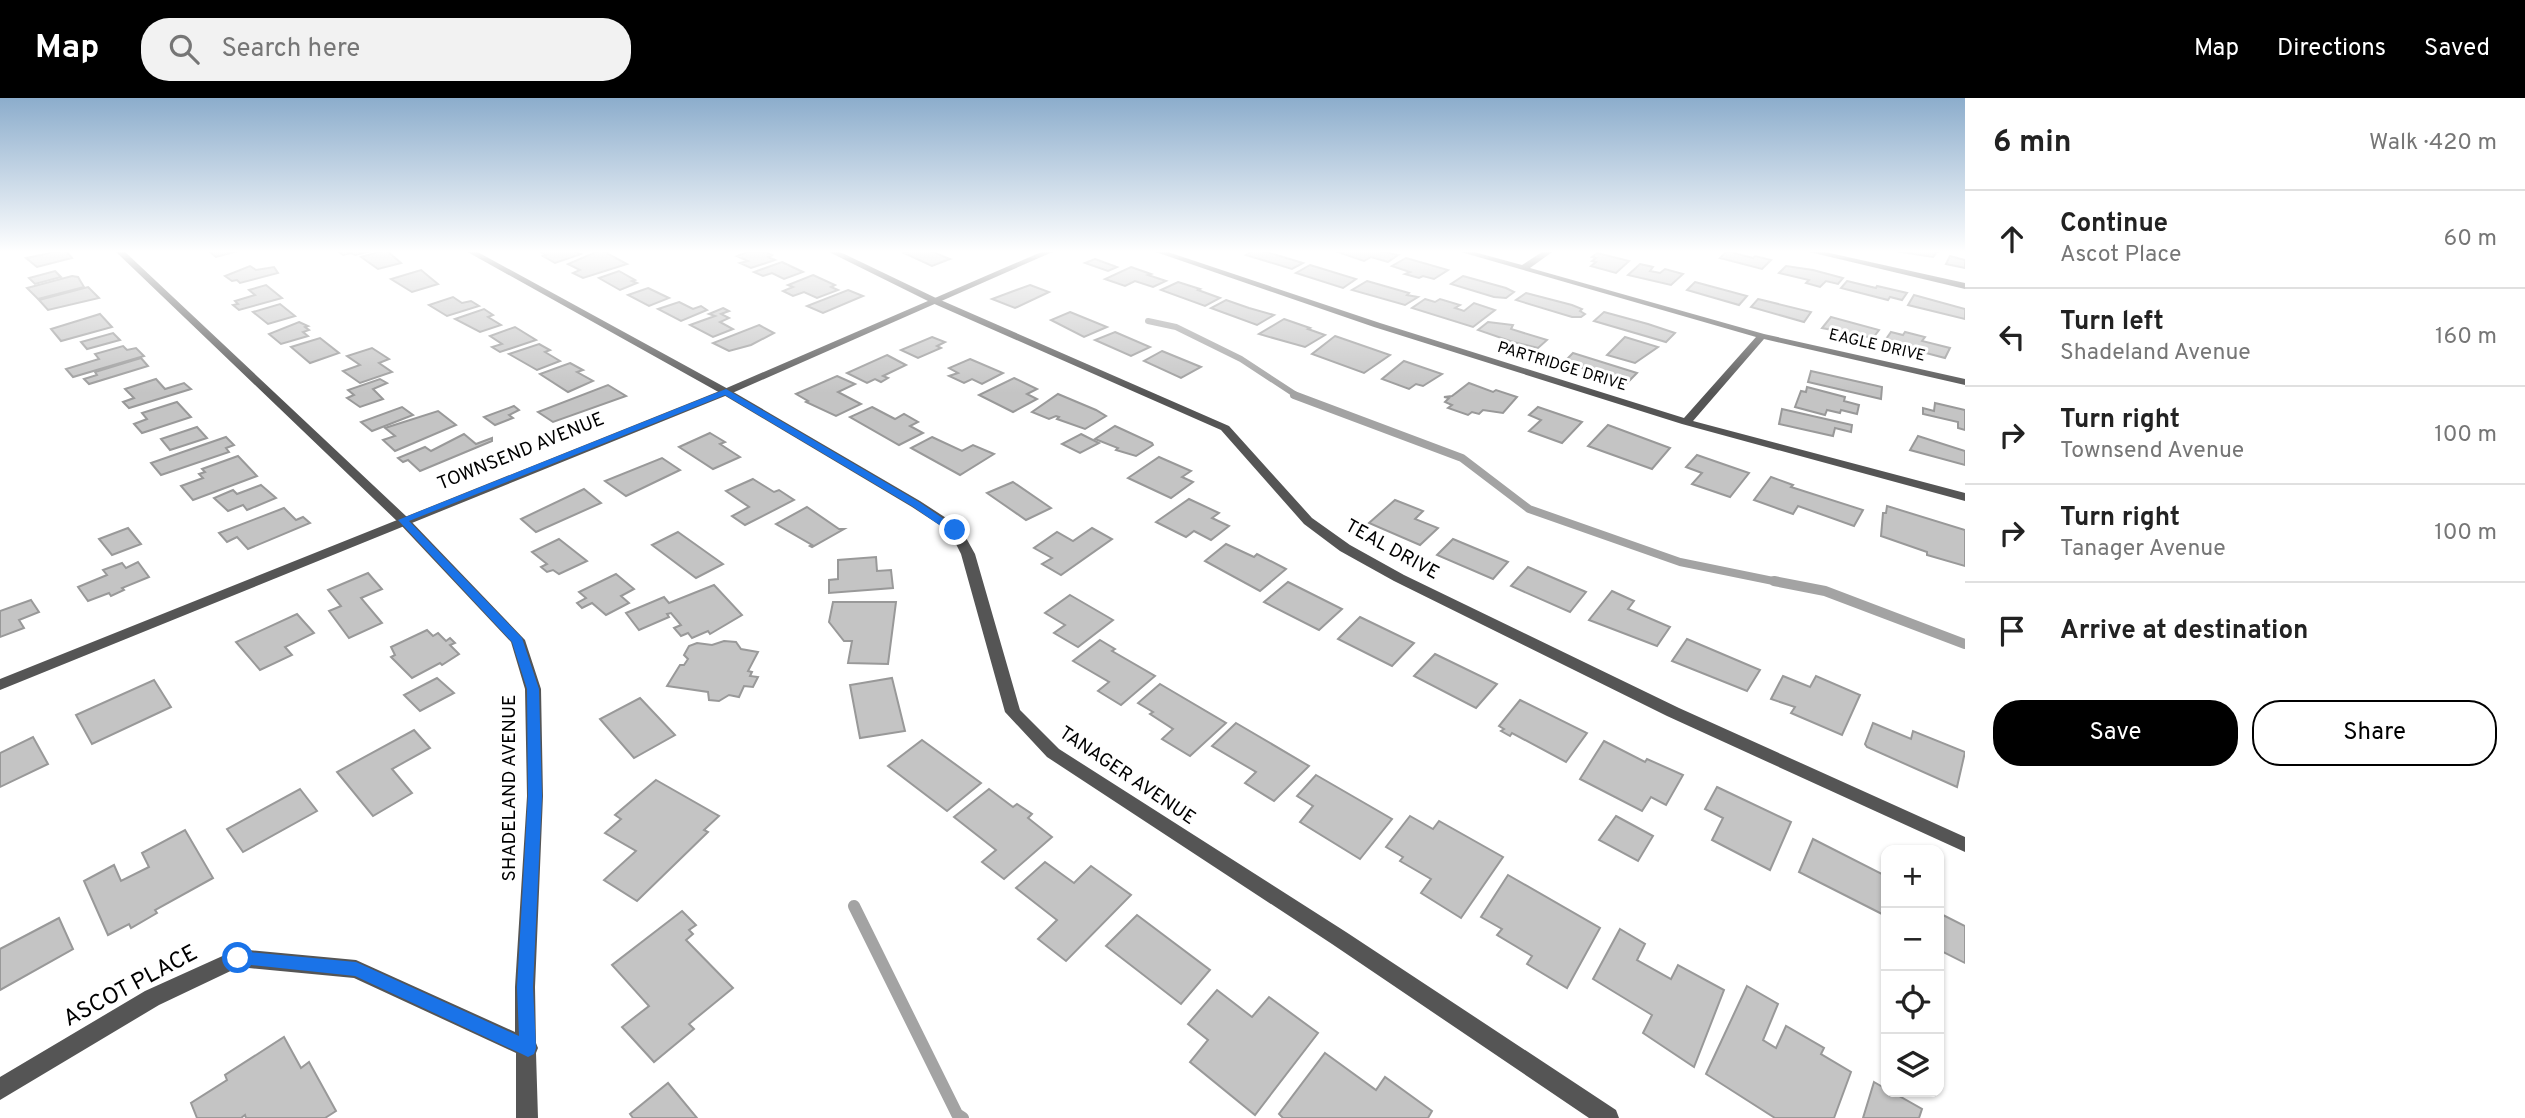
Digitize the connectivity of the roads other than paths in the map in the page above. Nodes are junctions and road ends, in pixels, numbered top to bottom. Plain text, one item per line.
1 (168, 298) edge
2 (555, 298) edge
3 (928, 298) edge
4 (939, 298) edge
5 (1296, 298) edge
6 (1628, 298) edge
7 (933, 300) junction
8 (1762, 336) junction
9 (1965, 382) edge
10 (726, 391) junction
11 (1686, 422) junction
12 (1965, 497) edge
13 (403, 520) junction
14 (0, 685) edge
15 (1965, 845) edge
16 (528, 1048) junction
17 (0, 1089) edge
18 (527, 1118) edge
19 (1608, 1118) edge

1 - 13 street, SHADELAND AVENUE
2 - 10 street, TANAGER AVENUE
3 - 7 street, TEAL DRIVE
4 - 7 street, TOWNSEND AVENUE
5 - 11 street, PARTRIDGE DRIVE
6 - 8 street, EAGLE DRIVE
7 - 10 street, TOWNSEND AVENUE
7 - 15 street, TEAL DRIVE
8 - 9 street, EAGLE DRIVE
8 - 11 street
10 - 13 street, TOWNSEND AVENUE
10 - 19 street, TANAGER AVENUE
11 - 12 street, PARTRIDGE DRIVE
13 - 14 street, TOWNSEND AVENUE
13 - 16 street, SHADELAND AVENUE
16 - 17 street, ASCOT PLACE
16 - 18 street, SHADELAND AVENUE

